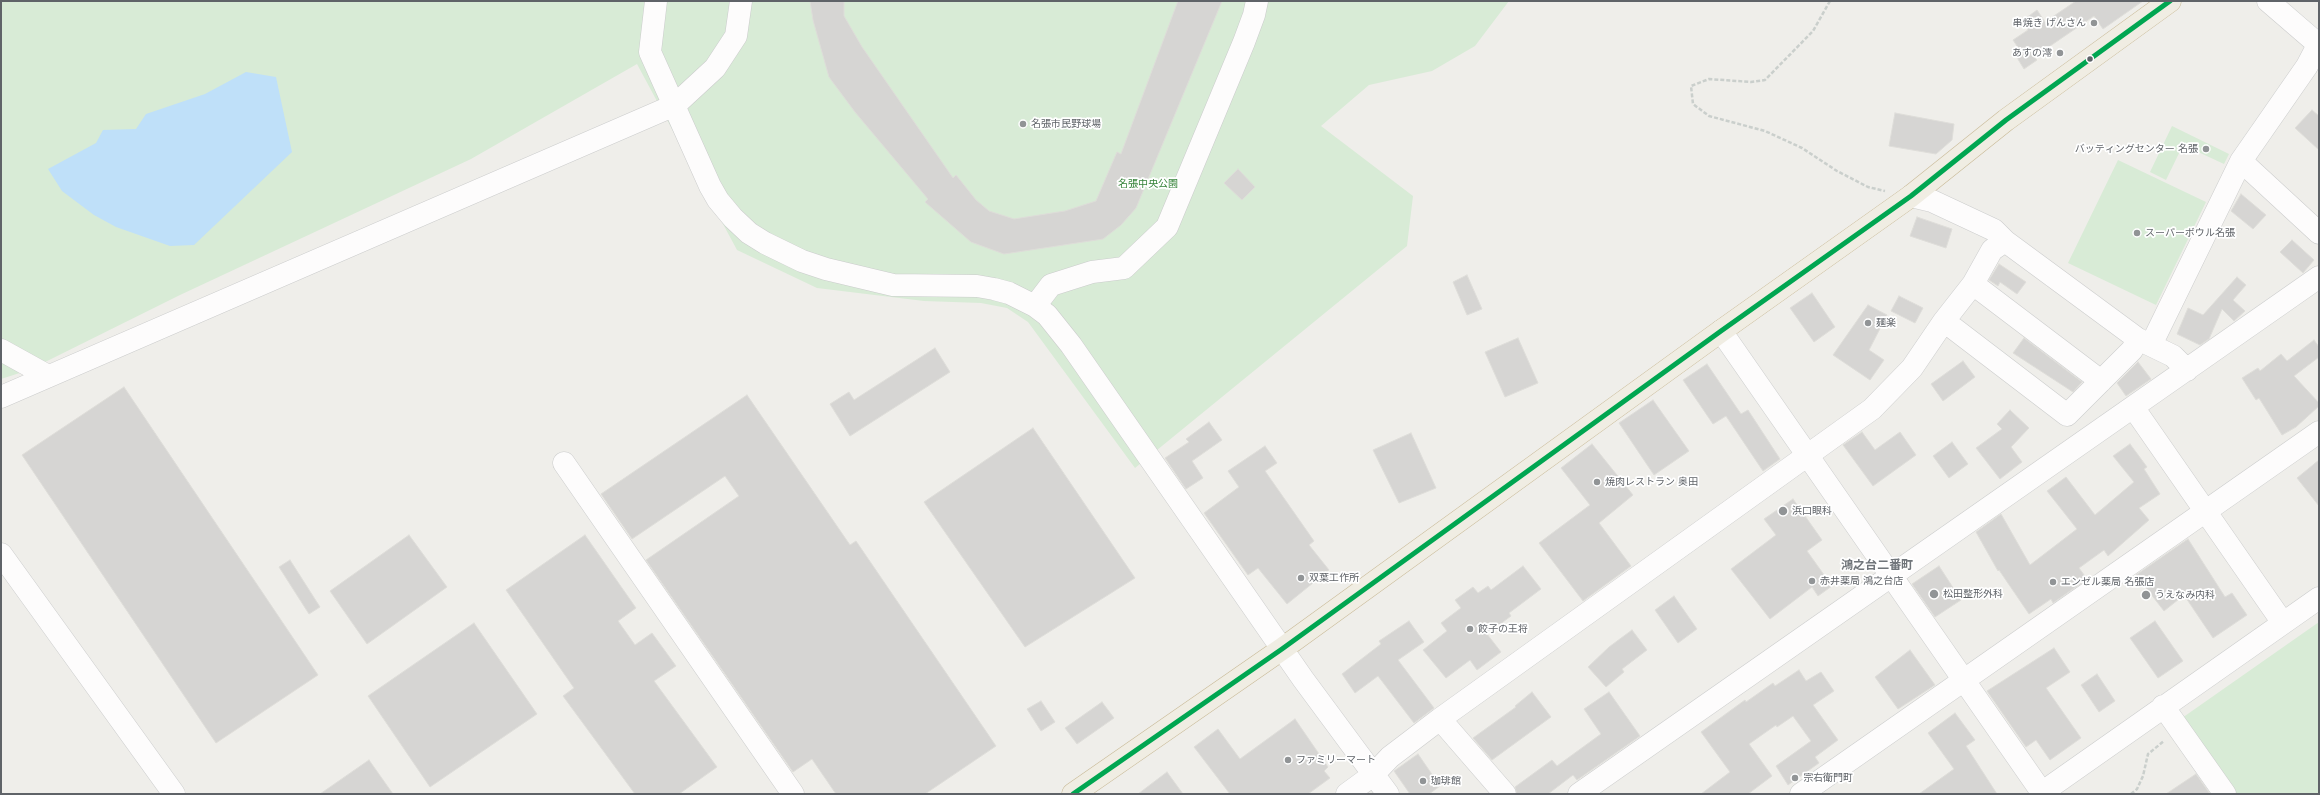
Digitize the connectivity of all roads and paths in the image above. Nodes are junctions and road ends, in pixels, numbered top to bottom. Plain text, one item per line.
1 (656, 1) edge
2 (741, 1) edge
3 (1257, 1) edge
4 (1830, 1) edge
5 (2170, 1) edge
6 (2268, 1) edge
7 (2319, 44) edge
8 (674, 105) junction
9 (2241, 161) junction
10 (1911, 196) junction
11 (2319, 233) edge
12 (2005, 241) junction
13 (2319, 277) edge
14 (1973, 284) junction
15 (1035, 306) junction
16 (1944, 321) junction
17 (1721, 330) junction
18 (2144, 342) junction
19 (1, 350) edge
20 (2187, 370) junction
21 (48, 376) junction
22 (2101, 381) junction
23 (1, 397) edge
24 (2133, 408) junction
25 (2319, 432) edge
26 (1807, 454) junction
27 (564, 463) dead end
28 (2206, 512) junction
29 (1, 554) edge
30 (1891, 576) junction
31 (2319, 598) edge
32 (2283, 622) junction
33 (1282, 649) junction
34 (1964, 681) junction
35 (2163, 706) junction
36 (1440, 719) junction
37 (2165, 740) dead end
38 (1373, 775) junction
39 (2042, 793) edge
40 (174, 794) edge
41 (793, 794) edge
42 (1073, 794) edge
43 (1346, 794) edge
44 (1388, 794) edge
45 (1505, 794) edge
46 (1579, 794) edge
47 (1801, 794) edge
48 (2131, 794) edge
49 (2225, 794) edge

1 - 8 street
2 - 8 street
3 - 15 street
4 - 10 path
5 - 10 highway
6 - 7 street
7 - 9 street
8 - 15 street
8 - 21 street
9 - 11 street
9 - 18 street
10 - 12 street
10 - 17 highway
12 - 14 street
12 - 18 street
13 - 20 street
14 - 16 street
14 - 22 street
15 - 33 street
16 - 22 street
16 - 26 street
17 - 26 street
17 - 33 highway
18 - 20 street
18 - 22 street
19 - 21 street
20 - 24 street
21 - 23 street
24 - 28 street
24 - 30 street
25 - 28 street
26 - 30 street
26 - 36 street
27 - 41 street
28 - 32 street
28 - 34 street
29 - 40 street
30 - 34 street
30 - 46 street
31 - 32 street
32 - 35 street
33 - 38 street
33 - 42 highway
34 - 39 street
34 - 47 street
35 - 39 street
35 - 49 street
36 - 38 street
36 - 45 street
37 - 48 path
38 - 43 street
38 - 44 street

